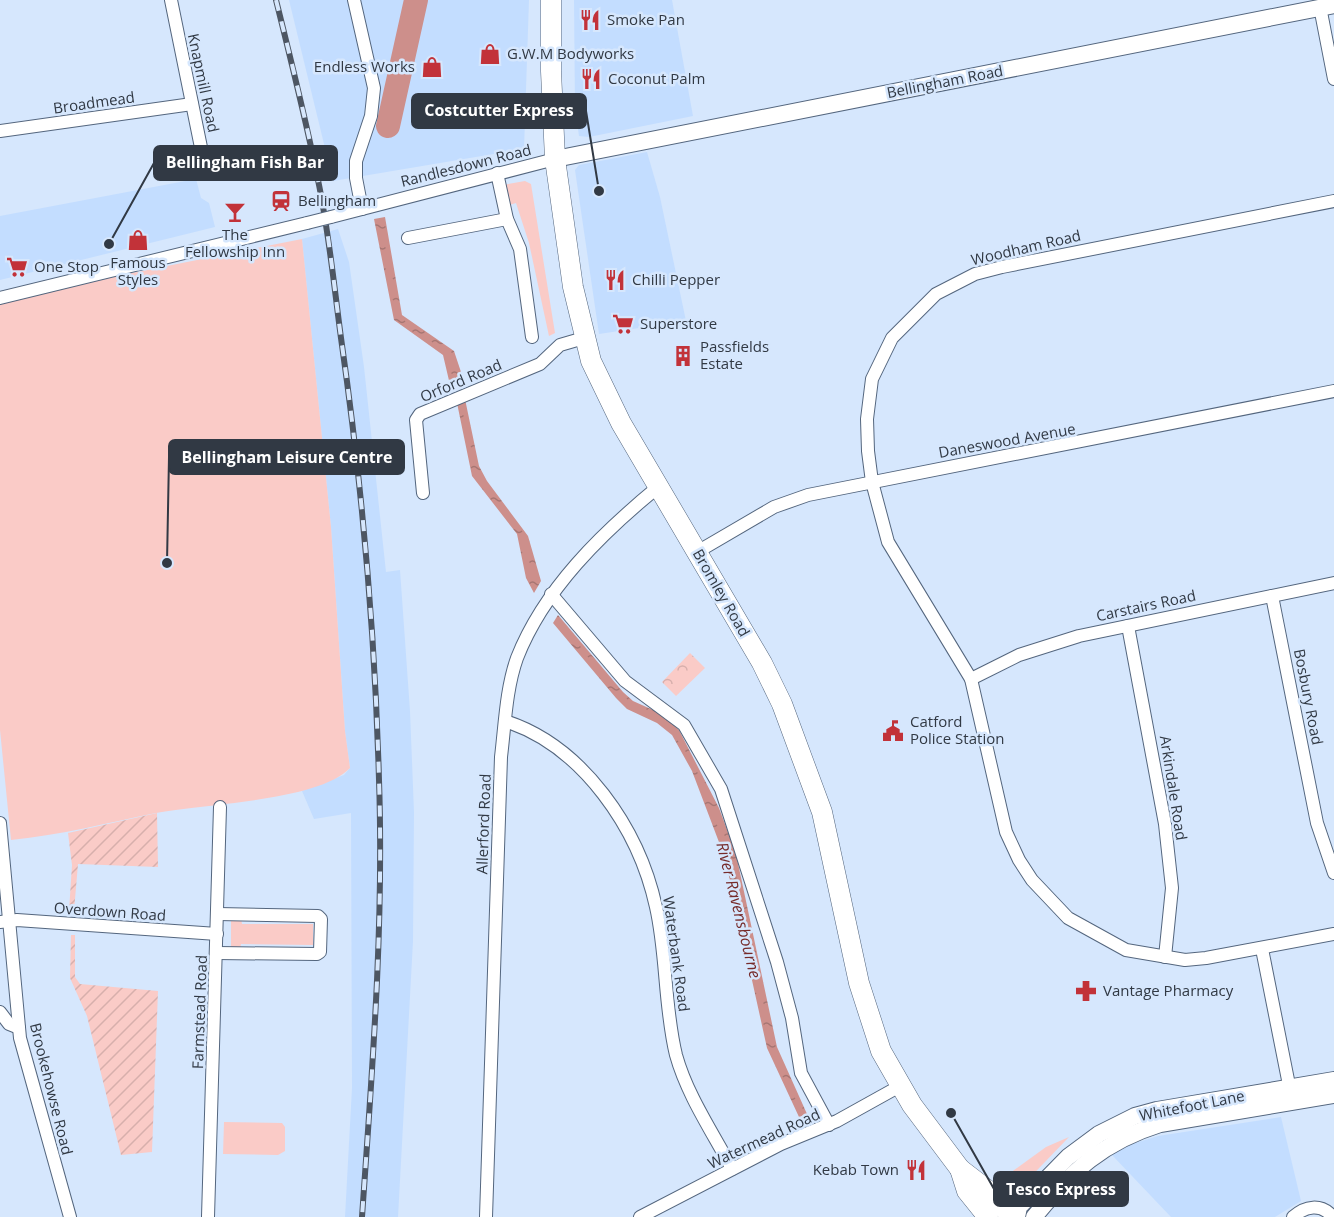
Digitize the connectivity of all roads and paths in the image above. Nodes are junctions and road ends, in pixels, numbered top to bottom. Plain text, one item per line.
1 (171, 0) edge
2 (354, 0) edge
3 (551, 0) edge
4 (1327, 6) edge
5 (1334, 79) edge
6 (192, 104) junction
7 (0, 131) edge
8 (555, 159) junction
9 (206, 172) dead end
10 (497, 173) junction
11 (1334, 201) edge
12 (362, 208) junction
13 (507, 219) junction
14 (408, 238) dead end
15 (0, 298) edge
16 (532, 337) dead end
17 (584, 338) junction
18 (1334, 391) edge
19 (872, 482) junction
20 (658, 487) junction
21 (423, 494) dead end
22 (697, 552) junction
23 (1334, 583) edge
24 (551, 594) junction
25 (1272, 596) junction
26 (1128, 626) junction
27 (971, 679) junction
28 (505, 720) junction
29 (220, 807) dead end
30 (0, 823) edge
31 (1334, 873) edge
32 (218, 914) junction
33 (5, 921) edge
34 (217, 934) junction
35 (1334, 934) edge
36 (1262, 949) junction
37 (217, 953) junction
38 (1166, 957) junction
39 (0, 1012) edge
40 (19, 1028) junction
41 (1334, 1080) edge
42 (900, 1086) junction
43 (1291, 1095) junction
44 (1334, 1095) edge
45 (829, 1125) junction
46 (732, 1169) junction
47 (960, 1169) junction
48 (70, 1217) edge
49 (208, 1217) edge
50 (486, 1217) edge
51 (640, 1217) edge
52 (988, 1217) edge
53 (1012, 1217) edge
54 (1017, 1217) edge
55 (1034, 1217) edge
56 (1293, 1217) edge
57 (1333, 1217) edge

1 - 6 street, Knapmill Road
2 - 12 street
3 - 8 main road, Bromley Road
4 - 5 street
4 - 8 street, Bellingham Road
6 - 7 street, Broadmead
6 - 9 street, Knapmill Road
8 - 10 street, Randlesdown Road
8 - 17 main road, Bromley Road
10 - 12 street, Randlesdown Road
10 - 13 street
11 - 19 street, Woodham Road
12 - 15 street, Randlesdown Road, bridge
13 - 14 street
13 - 16 street
17 - 20 main road, Bromley Road
17 - 21 street, Orford Road
18 - 19 street, Daneswood Avenue
19 - 22 street, Daneswood Avenue
19 - 27 street, Woodham Road
20 - 22 main road, Bromley Road
20 - 24 street, Allerford Road
22 - 42 main road, Bromley Road
23 - 25 street, Carstairs Road
24 - 28 street, Allerford Road
24 - 45 street
25 - 26 street, Carstairs Road
25 - 31 street, Bosbury Road
26 - 27 street, Carstairs Road
26 - 38 street, Arkindale Road
27 - 38 street, Woodham Road
28 - 46 street, Waterbank Road
28 - 50 street, Allerford Road
29 - 32 street, Farmstead Road
30 - 33 street, Brookehowse Road
32 - 34 street, Farmstead Road
32 - 37 street
33 - 34 street, Overdown Road
33 - 40 street, Brookehowse Road
34 - 37 street, Farmstead Road
35 - 36 street, Woodham Road
36 - 38 street, Woodham Road
36 - 43 street
37 - 49 street, Farmstead Road
39 - 40 street
40 - 48 street, Brookehowse Road
41 - 43 street, Whitefoot Lane
42 - 45 street, Watermead Road
42 - 47 main road, Bromley Road
43 - 44 street, Whitefoot Lane
43 - 54 street, Whitefoot Lane
43 - 55 street, Whitefoot Lane
45 - 46 street, Watermead Road
46 - 51 street, Watermead Road
47 - 52 main road, Bromley Road
47 - 53 main road, Bromley Road
56 - 57 street

